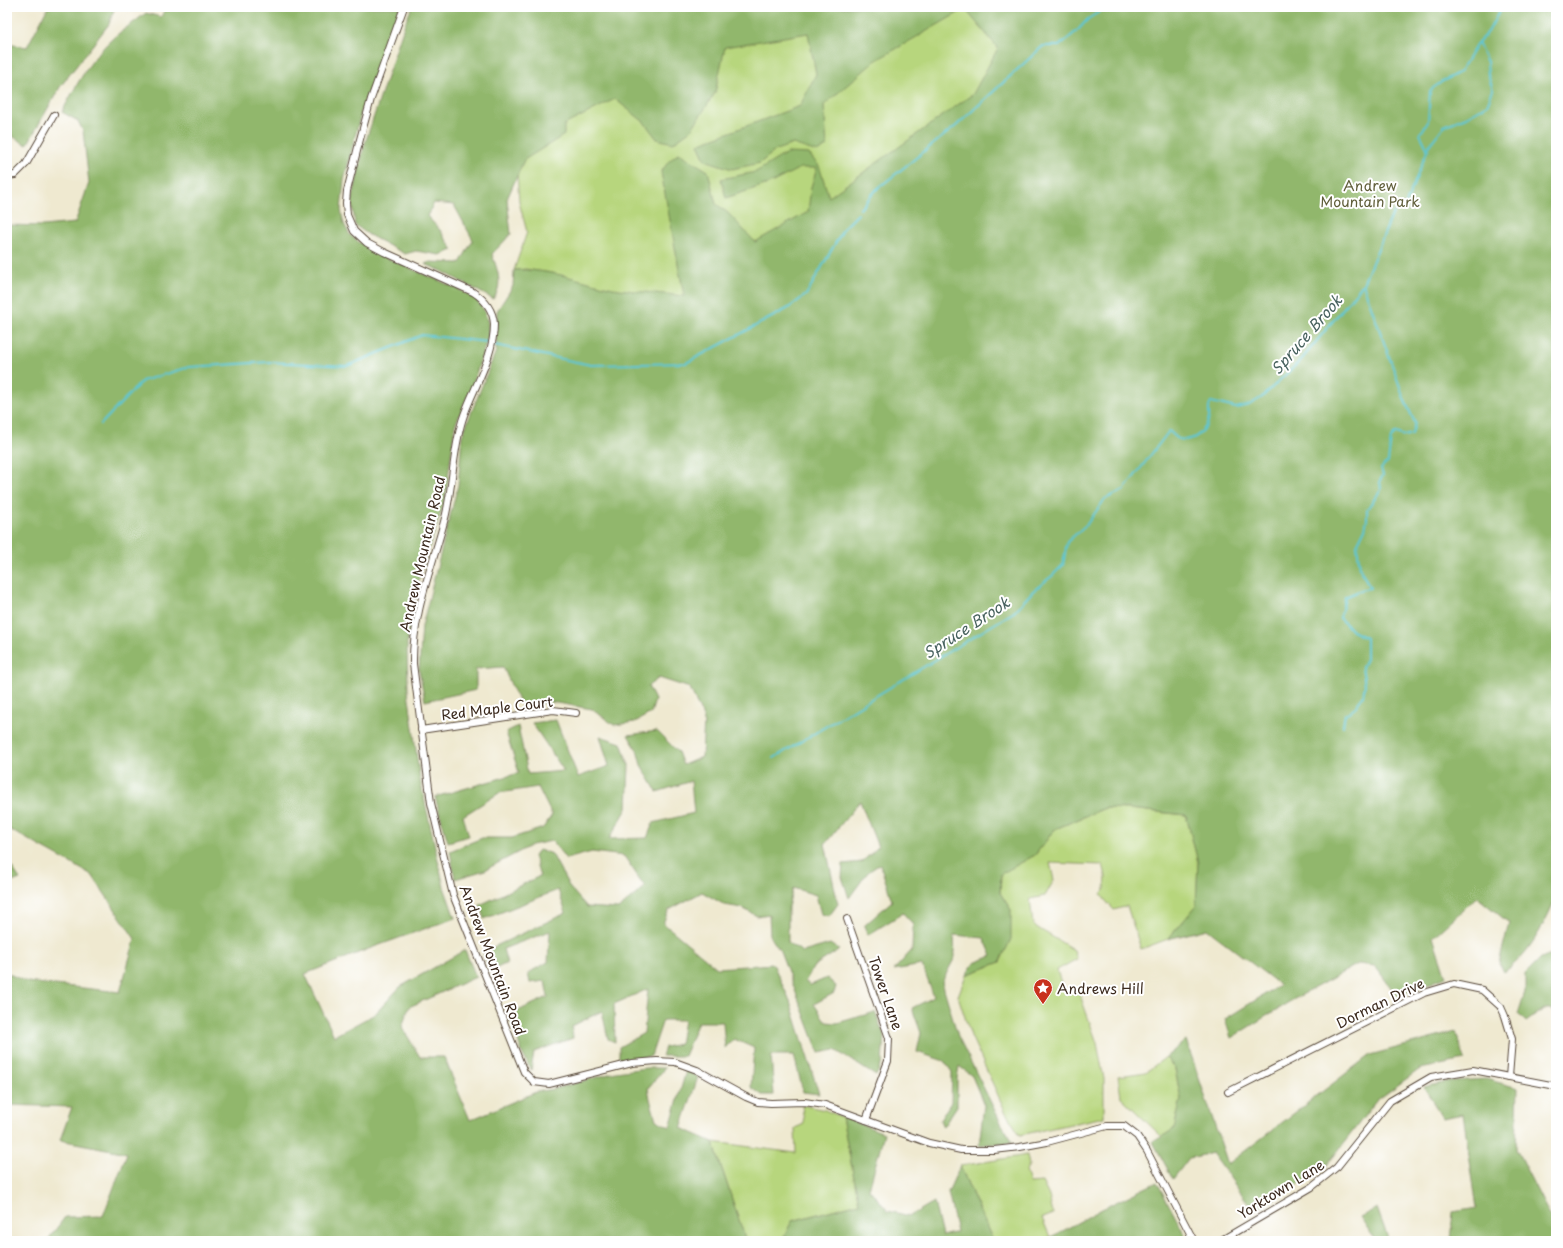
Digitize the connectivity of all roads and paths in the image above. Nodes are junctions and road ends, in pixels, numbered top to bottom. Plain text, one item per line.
1 (404, 7) edge
2 (54, 115) dead end
3 (7, 176) edge
4 (576, 713) dead end
5 (421, 730) junction
6 (847, 920) dead end
7 (1509, 1077) junction
8 (1556, 1086) edge
9 (1228, 1092) dead end
10 (866, 1120) junction
11 (1194, 1241) edge
12 (1220, 1241) edge

1 - 5 street, Andrew Mountain Road
2 - 3 street
4 - 5 street, Red Maple Court
5 - 10 street, Andrew Mountain Road
6 - 10 street, Tower Lane
7 - 8 street, Yorktown Lane
7 - 9 street, Dorman Drive
7 - 12 street, Yorktown Lane
10 - 11 street, Andrew Mountain Road

